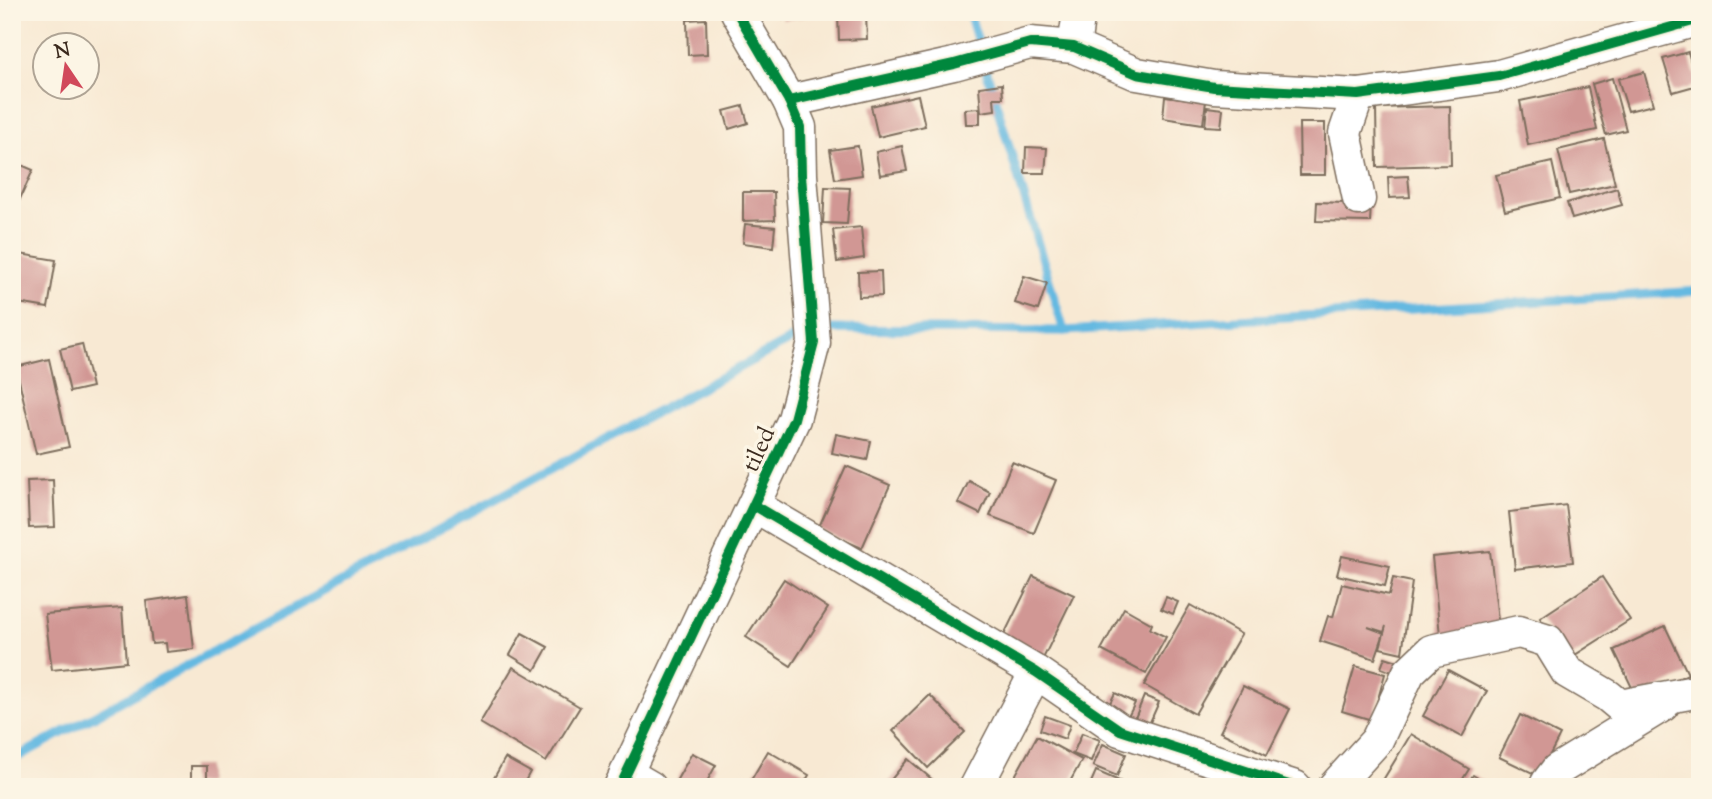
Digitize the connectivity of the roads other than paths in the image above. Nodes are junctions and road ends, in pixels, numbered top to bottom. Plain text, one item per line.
1 (737, 12) edge
2 (1079, 12) edge
3 (1700, 19) edge
4 (1074, 47) junction
5 (1358, 96) junction
6 (789, 101) junction
7 (1359, 199) dead end
8 (755, 506) junction
9 (1036, 672) junction
10 (1700, 691) edge
11 (632, 782) edge
12 (976, 787) edge
13 (1295, 787) edge
14 (1334, 787) edge
15 (1548, 787) edge

1 - 6 street, tiled
2 - 4 street
3 - 5 street
4 - 5 street
4 - 6 street
5 - 7 street
6 - 8 street, tiled
8 - 9 street
8 - 11 street, tiled
9 - 12 street
9 - 13 street
10 - 14 street
10 - 15 street

